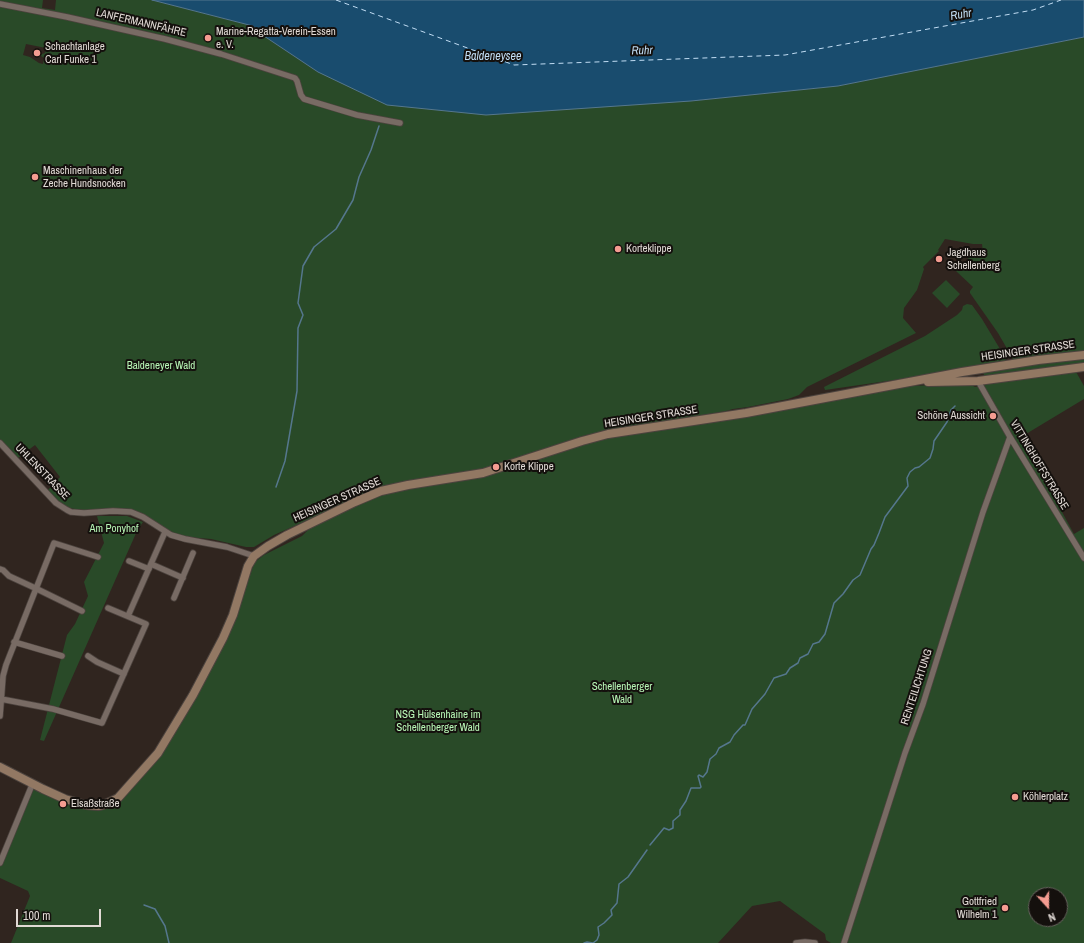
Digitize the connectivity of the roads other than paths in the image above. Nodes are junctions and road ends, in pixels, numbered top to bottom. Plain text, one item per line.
1 (0, 4) edge
2 (400, 123) dead end
3 (1084, 355) edge
4 (1084, 366) edge
5 (975, 370) junction
6 (978, 381) junction
7 (904, 382) junction
8 (1010, 437) junction
9 (0, 443) edge
10 (165, 532) junction
11 (193, 553) dead end
12 (254, 556) junction
13 (98, 557) dead end
14 (1084, 558) edge
15 (129, 561) dead end
16 (150, 566) junction
17 (0, 569) edge
18 (183, 578) junction
19 (35, 588) junction
20 (174, 598) dead end
21 (108, 608) dead end
22 (82, 611) dead end
23 (128, 616) junction
24 (14, 642) junction
25 (62, 656) dead end
26 (88, 656) dead end
27 (124, 674) junction
28 (2, 675) edge
29 (1, 698) junction
30 (0, 716) edge
31 (0, 767) edge
32 (32, 785) junction
33 (0, 862) edge
34 (796, 943) edge
35 (815, 943) edge
36 (844, 943) edge

1 - 2 street, LANFERMANNFÄHRE
3 - 5 main road, HEISINGER STRASSE
4 - 6 main road, HEISINGER STRASSE
5 - 6 main road, HEISINGER STRASSE
5 - 7 main road, HEISINGER STRASSE
6 - 7 main road, HEISINGER STRASSE
6 - 8 street, VITTINGHOFFSTRASSE
7 - 12 main road, HEISINGER STRASSE
8 - 14 street, VITTINGHOFFSTRASSE
8 - 36 street, RENTEILICHTUNG
9 - 10 street, UHLENSTRASSE
10 - 12 street, UHLENSTRASSE
10 - 16 street
11 - 18 street
12 - 32 main road
13 - 19 street
15 - 16 street
16 - 18 street
16 - 23 street
17 - 19 street
18 - 20 street
19 - 22 street
19 - 24 street
21 - 23 street
23 - 27 street
24 - 25 street
24 - 28 street
26 - 27 street
27 - 29 street
28 - 29 street
29 - 30 street
31 - 32 main road
32 - 33 street
34 - 35 street

